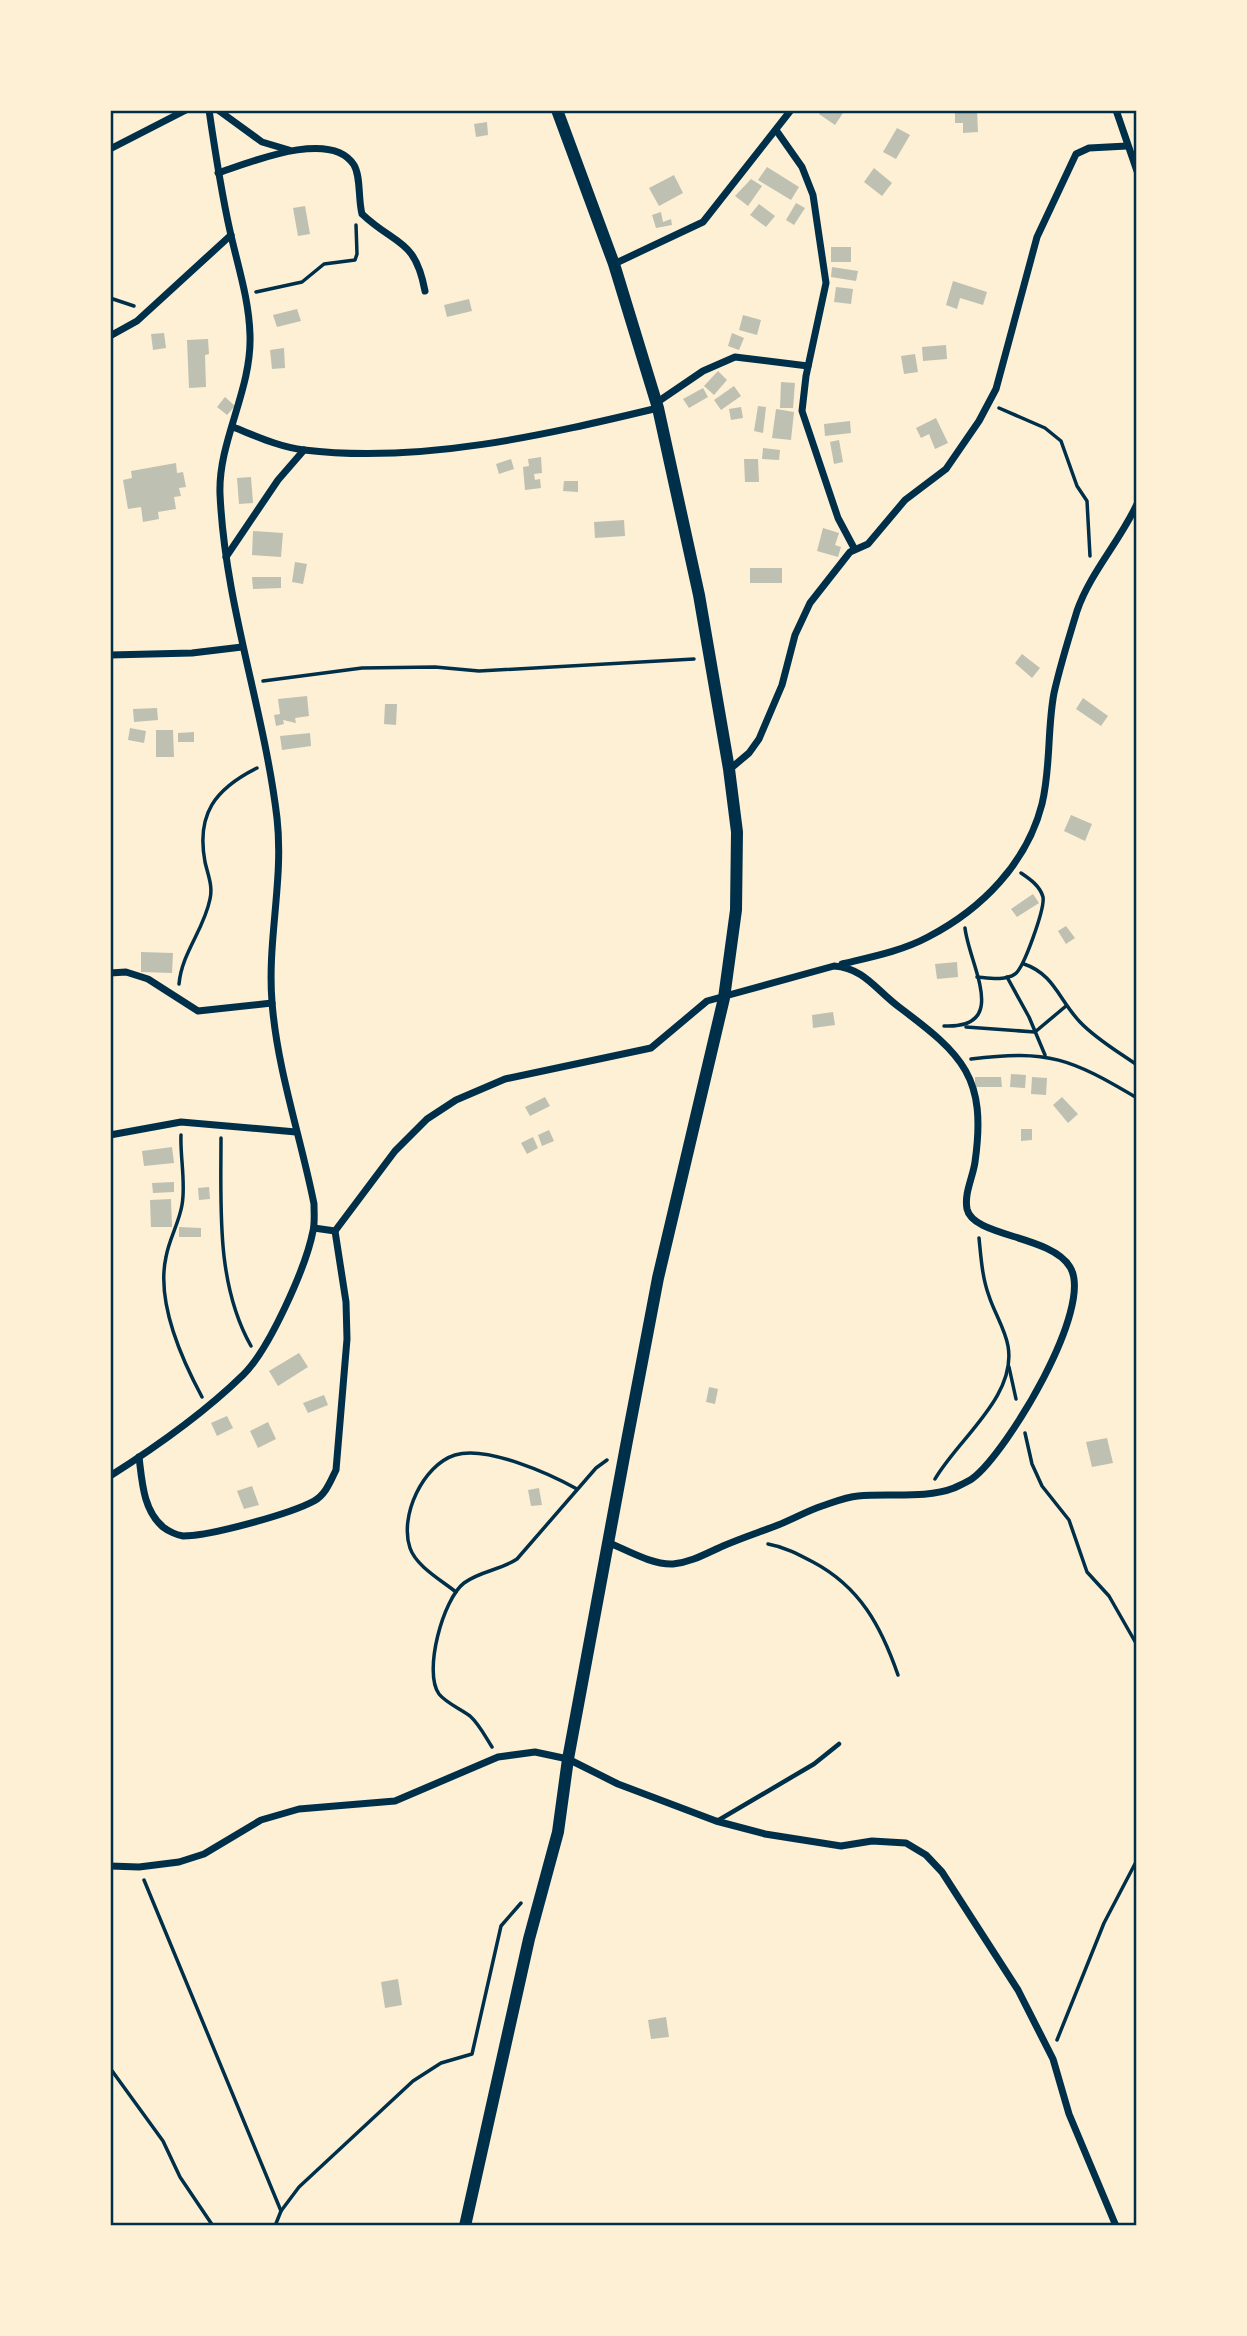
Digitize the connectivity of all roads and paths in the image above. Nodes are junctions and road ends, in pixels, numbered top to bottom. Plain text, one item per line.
1 (186, 110) edge
2 (209, 110) edge
3 (218, 110) edge
4 (557, 110) edge
5 (791, 110) edge
6 (1116, 110) edge
7 (776, 130) junction
8 (1127, 146) junction
9 (110, 149) edge
10 (289, 150) junction
11 (1137, 171) edge
12 (218, 173) junction
13 (362, 214) junction
14 (231, 235) junction
15 (614, 264) junction
16 (425, 291) dead end
17 (247, 295) junction
18 (110, 298) edge
19 (150, 311) junction
20 (110, 336) edge
21 (808, 366) junction
22 (988, 404) junction
23 (657, 405) junction
24 (233, 428) junction
25 (303, 450) junction
26 (1137, 504) edge
27 (854, 548) junction
28 (225, 558) junction
29 (1091, 582) junction
30 (242, 647) junction
31 (110, 656) edge
32 (710, 659) junction
33 (252, 683) junction
34 (268, 762) junction
35 (729, 769) junction
36 (1013, 869) junction
37 (963, 915) junction
38 (1024, 964) junction
39 (834, 966) junction
40 (110, 973) edge
41 (977, 977) junction
42 (1007, 977) junction
43 (178, 998) junction
44 (724, 998) junction
45 (272, 1003) junction
46 (1066, 1006) junction
47 (921, 1024) junction
48 (964, 1027) junction
49 (1035, 1032) junction
50 (1045, 1055) junction
51 (961, 1060) junction
52 (1137, 1065) edge
53 (1137, 1098) edge
54 (181, 1122) junction
55 (221, 1124) junction
56 (296, 1132) junction
57 (110, 1135) edge
58 (978, 1224) junction
59 (314, 1228) junction
60 (335, 1231) junction
61 (257, 1357) junction
62 (1009, 1367) junction
63 (206, 1406) junction
64 (1022, 1418) junction
65 (626, 1446) junction
66 (139, 1457) junction
67 (111, 1474) edge
68 (577, 1489) junction
69 (927, 1493) junction
70 (607, 1542) junction
71 (759, 1544) dead end
72 (456, 1592) junction
73 (1137, 1645) edge
74 (898, 1675) dead end
75 (839, 1744) dead end
76 (498, 1757) junction
77 (568, 1759) junction
78 (716, 1821) junction
79 (1137, 1860) edge
80 (110, 1866) edge
81 (139, 1867) junction
82 (540, 1897) junction
83 (1053, 2059) junction
84 (110, 2068) edge
85 (281, 2211) junction
86 (213, 2226) edge
87 (275, 2226) edge
88 (465, 2226) edge
89 (1116, 2226) edge

1 - 9 street
2 - 12 street
3 - 10 street
4 - 15 street
5 - 7 street
6 - 8 street
7 - 15 street
7 - 21 street
8 - 11 street
8 - 22 street
10 - 12 street
10 - 13 street
12 - 14 street
13 - 16 street
13 - 17 path
14 - 17 street
14 - 19 street
15 - 23 street
17 - 24 street
18 - 19 path
19 - 20 street
21 - 23 street
21 - 27 street
22 - 27 street
22 - 29 path
23 - 25 street
23 - 32 street
24 - 25 street
24 - 28 street
25 - 28 street
26 - 29 street
27 - 35 street
28 - 30 street
29 - 36 street
30 - 31 street
30 - 33 street
32 - 33 path
32 - 35 street
33 - 34 street
34 - 43 path
34 - 45 street
35 - 44 street
36 - 37 street
36 - 38 path
37 - 39 street
37 - 41 path
38 - 42 path
38 - 46 path
39 - 44 street
39 - 47 street
40 - 43 street
41 - 42 path
41 - 48 path
42 - 49 path
43 - 45 street
44 - 60 street
44 - 65 street
45 - 56 street
46 - 49 path
46 - 52 path
47 - 48 path
47 - 51 street
48 - 49 path
49 - 50 path
50 - 51 path
50 - 53 path
51 - 58 street
54 - 55 street
54 - 57 street
54 - 63 path
55 - 56 street
55 - 61 path
56 - 59 street
58 - 62 path
58 - 64 street
59 - 60 street
59 - 61 street
60 - 66 street
61 - 63 street
62 - 64 path
62 - 69 path
63 - 66 street
64 - 69 street
64 - 73 path
65 - 68 path
65 - 70 street
66 - 67 street
68 - 72 path
68 - 72 path
69 - 70 street
70 - 77 street
71 - 74 path
72 - 76 path
75 - 78 lane
76 - 77 street
76 - 81 street
77 - 78 street
77 - 82 street
78 - 83 street
79 - 83 path
80 - 81 street
81 - 85 path
82 - 85 path
82 - 88 street
83 - 89 street
84 - 86 path
85 - 87 path

